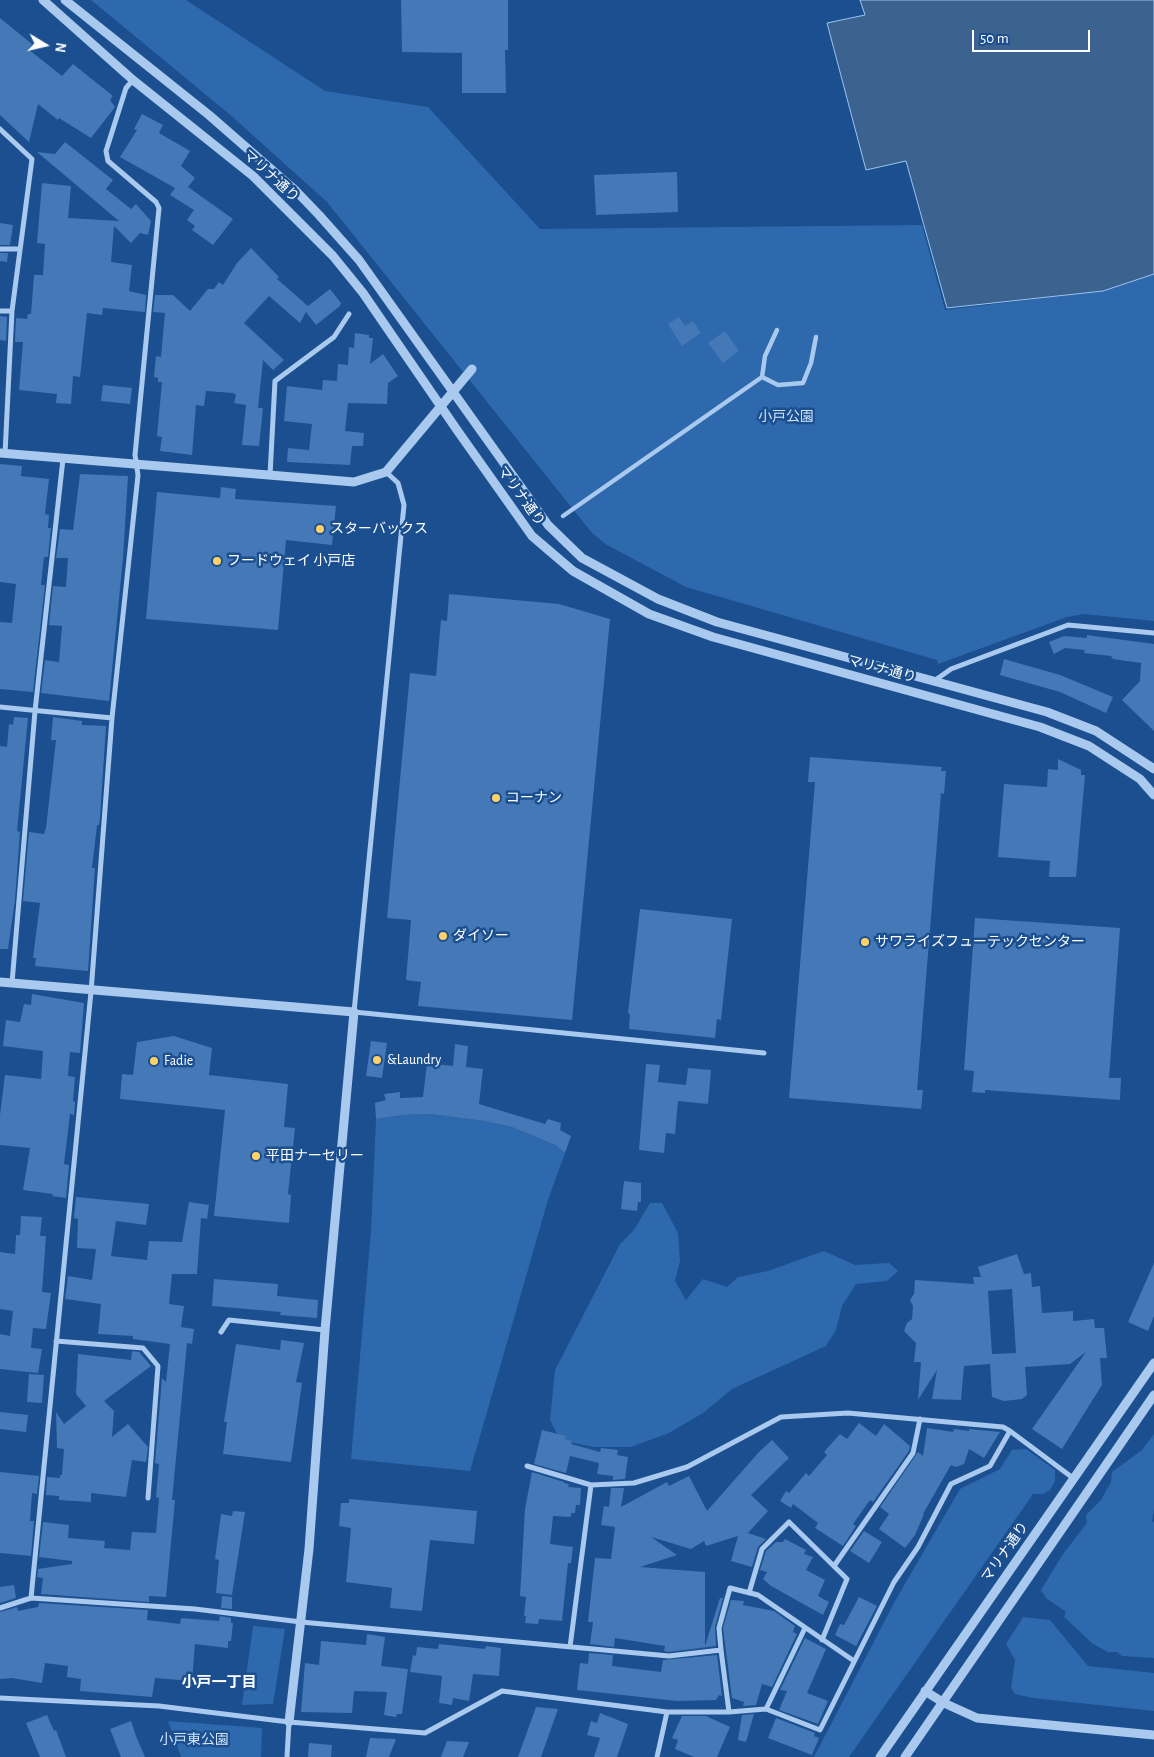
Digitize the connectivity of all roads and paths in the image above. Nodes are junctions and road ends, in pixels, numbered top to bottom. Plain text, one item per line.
1 (42, 0) edge
2 (66, 0) edge
3 (133, 80) junction
4 (0, 129) edge
5 (0, 249) edge
6 (19, 249) junction
7 (0, 311) edge
8 (12, 311) junction
9 (349, 314) dead end
10 (777, 330) dead end
11 (816, 336) dead end
12 (472, 369) dead end
13 (762, 377) junction
14 (454, 393) junction
15 (442, 408) junction
16 (3, 453) edge
17 (63, 459) junction
18 (137, 464) junction
19 (386, 472) junction
20 (270, 475) junction
21 (563, 516) dead end
22 (1154, 633) edge
23 (934, 681) junction
24 (0, 707) edge
25 (35, 711) junction
26 (112, 718) junction
27 (1154, 769) edge
28 (1154, 795) edge
29 (0, 982) edge
30 (12, 984) junction
31 (92, 992) junction
32 (354, 1012) junction
33 (764, 1053) dead end
34 (325, 1330) junction
35 (221, 1332) dead end
36 (56, 1341) junction
37 (1154, 1363) edge
38 (1154, 1395) edge
39 (920, 1418) junction
40 (1010, 1431) junction
41 (527, 1466) dead end
42 (1073, 1478) junction
43 (591, 1484) junction
44 (148, 1498) dead end
45 (834, 1566) junction
46 (749, 1593) junction
47 (31, 1598) junction
48 (0, 1608) edge
49 (301, 1622) junction
50 (805, 1628) junction
51 (822, 1640) junction
52 (570, 1647) junction
53 (721, 1650) junction
54 (854, 1661) junction
55 (925, 1691) junction
56 (0, 1698) edge
57 (944, 1703) junction
58 (766, 1709) junction
59 (666, 1712) junction
60 (729, 1712) junction
61 (289, 1722) junction
62 (1154, 1735) edge
63 (286, 1757) edge
64 (657, 1757) edge
65 (880, 1757) edge
66 (905, 1757) edge

1 - 3 street, マリナ通り
2 - 14 street, マリナ通り
3 - 15 street, マリナ通り
3 - 18 street
4 - 6 street
5 - 6 street
6 - 8 street
7 - 8 street
8 - 16 street
9 - 20 street
10 - 13 street
11 - 13 street
12 - 14 street
13 - 21 street
14 - 15 street
14 - 23 street, マリナ通り
15 - 19 street
15 - 28 street, マリナ通り
16 - 17 street
17 - 18 street
17 - 25 street
18 - 20 street
18 - 26 street
19 - 20 street
19 - 32 street
22 - 23 street
23 - 27 street, マリナ通り
24 - 25 street
25 - 26 street
25 - 30 street
26 - 31 street
29 - 30 street
30 - 31 street
31 - 32 street
31 - 36 street
32 - 33 street
32 - 34 street
34 - 35 street
34 - 49 street
36 - 44 street
36 - 47 street
37 - 42 street, マリナ通り
38 - 57 street
39 - 40 street
39 - 43 street
39 - 45 street
40 - 42 street
40 - 54 street
41 - 43 street
42 - 55 street, マリナ通り
43 - 52 street
45 - 46 street
45 - 51 street
46 - 50 street
46 - 53 street
47 - 48 street
47 - 49 street
49 - 52 street
49 - 61 street
50 - 51 street
50 - 58 street
51 - 54 street
52 - 53 street
53 - 60 street
54 - 58 street
55 - 57 street
55 - 65 street, マリナ通り
56 - 61 street
57 - 62 street
57 - 66 street
58 - 60 street
59 - 60 street
59 - 61 street
59 - 64 street
61 - 63 street

